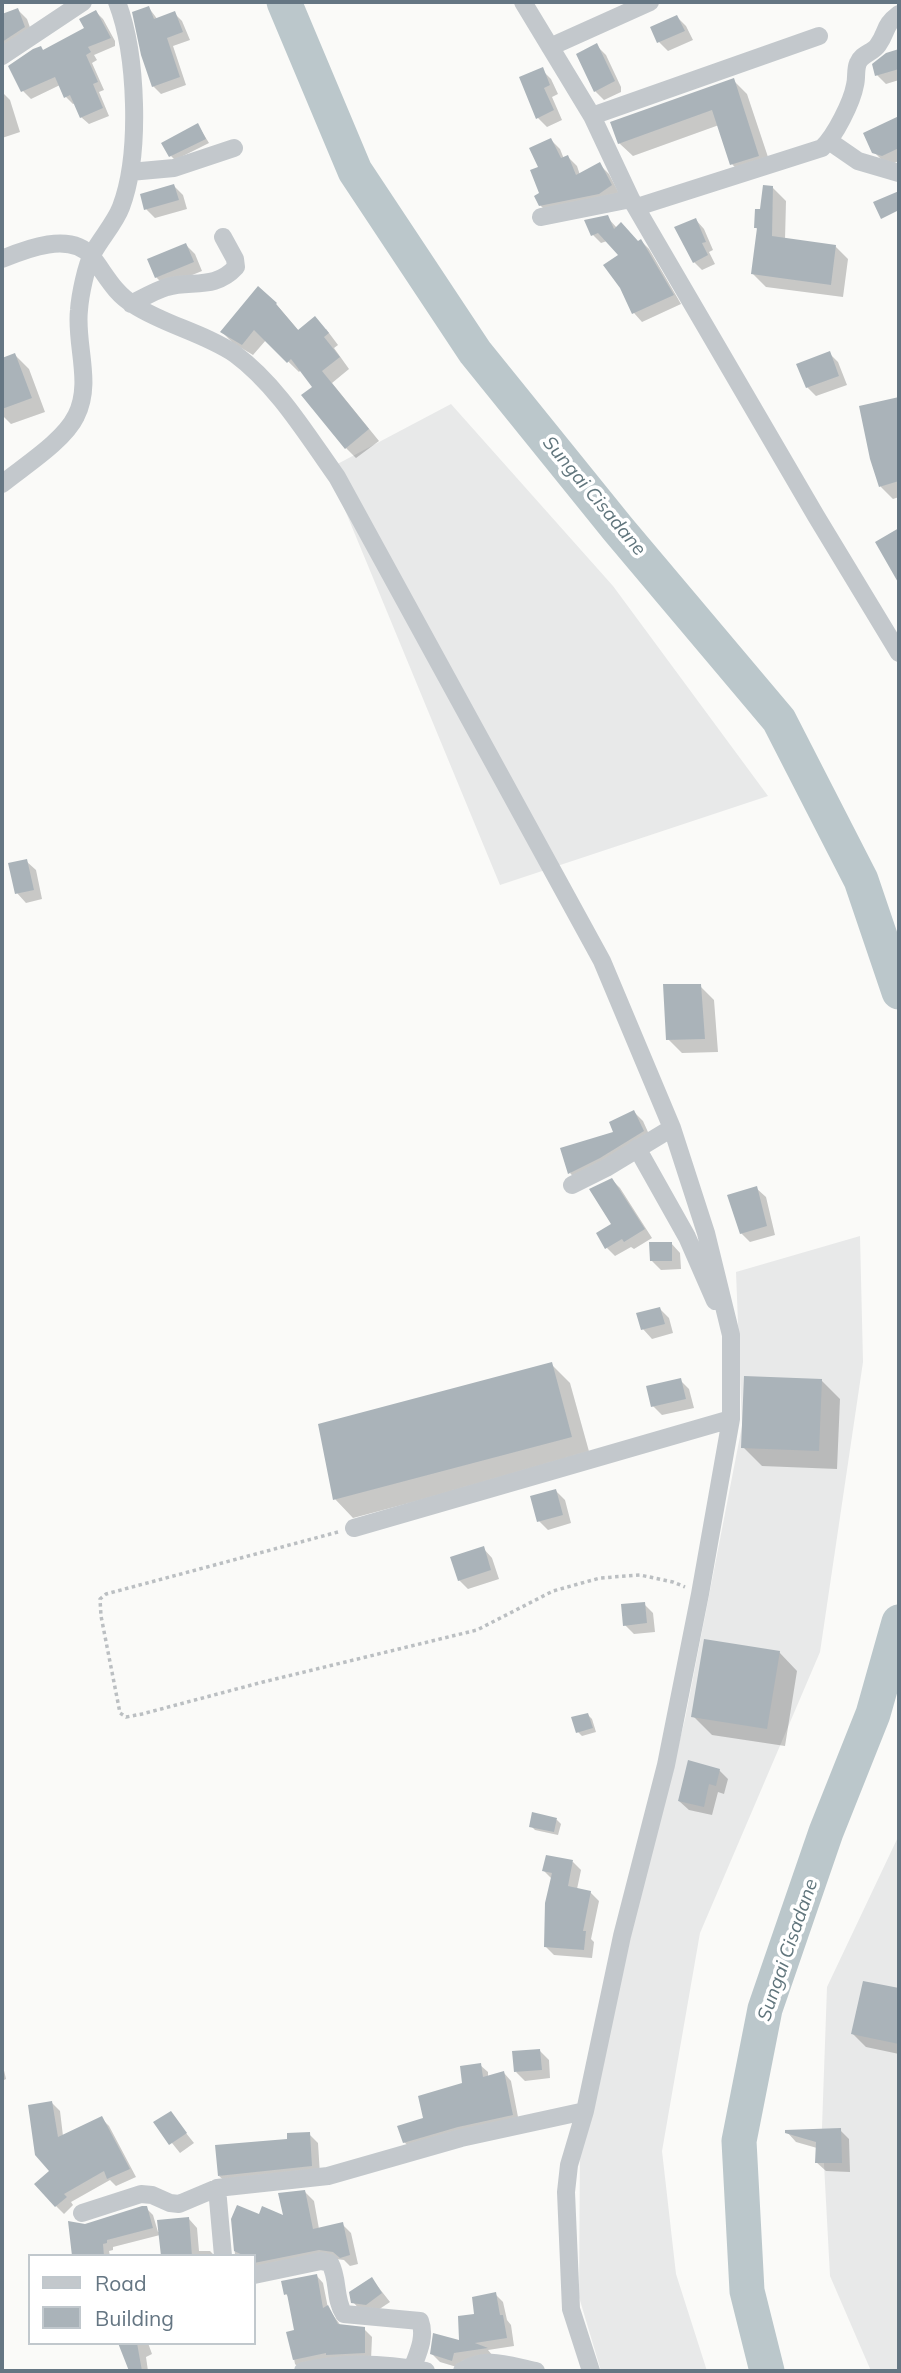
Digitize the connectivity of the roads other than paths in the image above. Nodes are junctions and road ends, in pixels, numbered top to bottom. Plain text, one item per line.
1 (83, 2) edge
2 (117, 2) edge
3 (523, 2) edge
4 (650, 2) edge
5 (899, 14) edge
6 (819, 36) dead end
7 (550, 47) junction
8 (2, 56) edge
9 (592, 116) junction
10 (830, 141) junction
11 (234, 148) dead end
12 (130, 172) junction
13 (899, 173) edge
14 (634, 203) junction
15 (541, 217) dead end
16 (223, 237) dead end
17 (91, 256) junction
18 (2, 259) edge
19 (131, 304) junction
20 (2, 484) edge
21 (899, 653) edge
22 (672, 1128) junction
23 (637, 1148) junction
24 (572, 1185) dead end
25 (731, 1335) junction
26 (731, 1419) junction
27 (354, 1528) road end
28 (584, 2111) junction
29 (217, 2188) junction
30 (82, 2213) dead end
31 (223, 2254) edge
32 (256, 2275) edge
33 (419, 2370) edge
34 (303, 2371) edge
35 (462, 2371) edge
36 (536, 2371) edge
37 (591, 2371) edge

1 - 8 street
2 - 12 street
3 - 7 street
4 - 7 street
5 - 10 street
6 - 9 street
7 - 9 street
9 - 14 street
10 - 13 street
10 - 14 street
11 - 12 street
12 - 17 street
14 - 15 street
14 - 21 street
16 - 19 street
17 - 18 street
17 - 19 street
17 - 20 street
19 - 22 street
22 - 23 street
22 - 25 street
23 - 24 street
23 - 25 street
25 - 26 street
26 - 27 street
26 - 28 street
28 - 29 street
28 - 37 street
29 - 30 street
29 - 31 street
32 - 33 street
33 - 34 street
35 - 36 street

